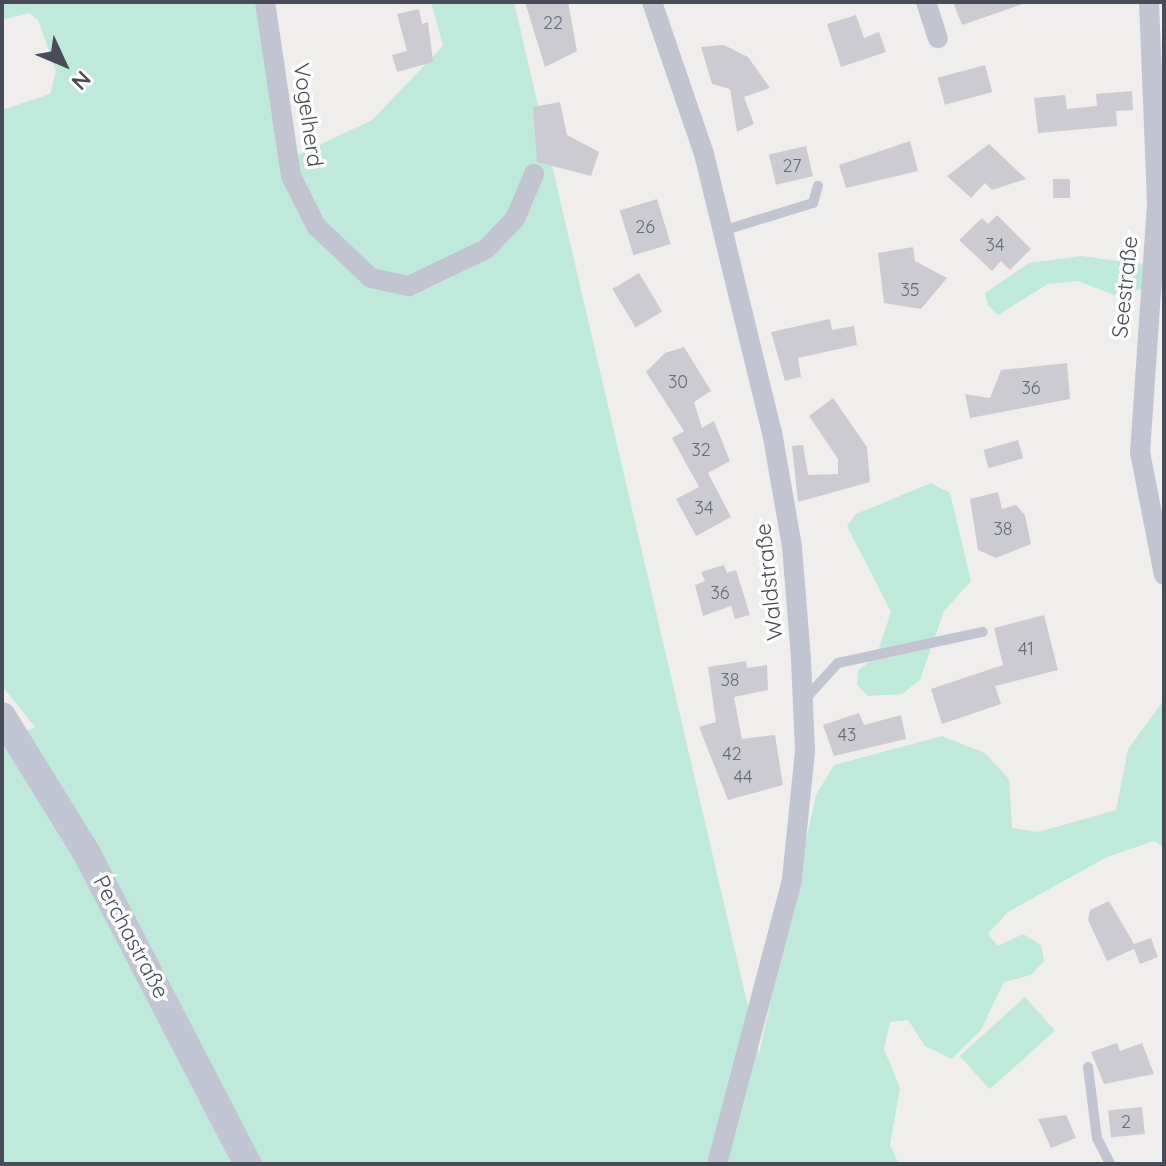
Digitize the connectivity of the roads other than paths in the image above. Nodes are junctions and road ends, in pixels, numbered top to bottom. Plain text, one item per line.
1 (265, 2) edge
2 (652, 2) edge
3 (926, 2) edge
4 (1149, 2) edge
5 (938, 38) dead end
6 (534, 174) dead end
7 (818, 186) dead end
8 (722, 231) junction
9 (1164, 575) edge
10 (983, 632) dead end
11 (803, 701) junction
12 (2, 716) edge
13 (1088, 1067) dead end
14 (248, 1164) edge
15 (717, 1164) edge
16 (1110, 1164) edge

1 - 6 street, Vogelherd
2 - 8 street, Waldstraße
3 - 5 street
4 - 9 street, Seestraße
7 - 8 lane
8 - 11 street, Waldstraße
10 - 11 lane
11 - 15 street, Waldstraße
12 - 14 main road, Perchastraße
13 - 16 lane

